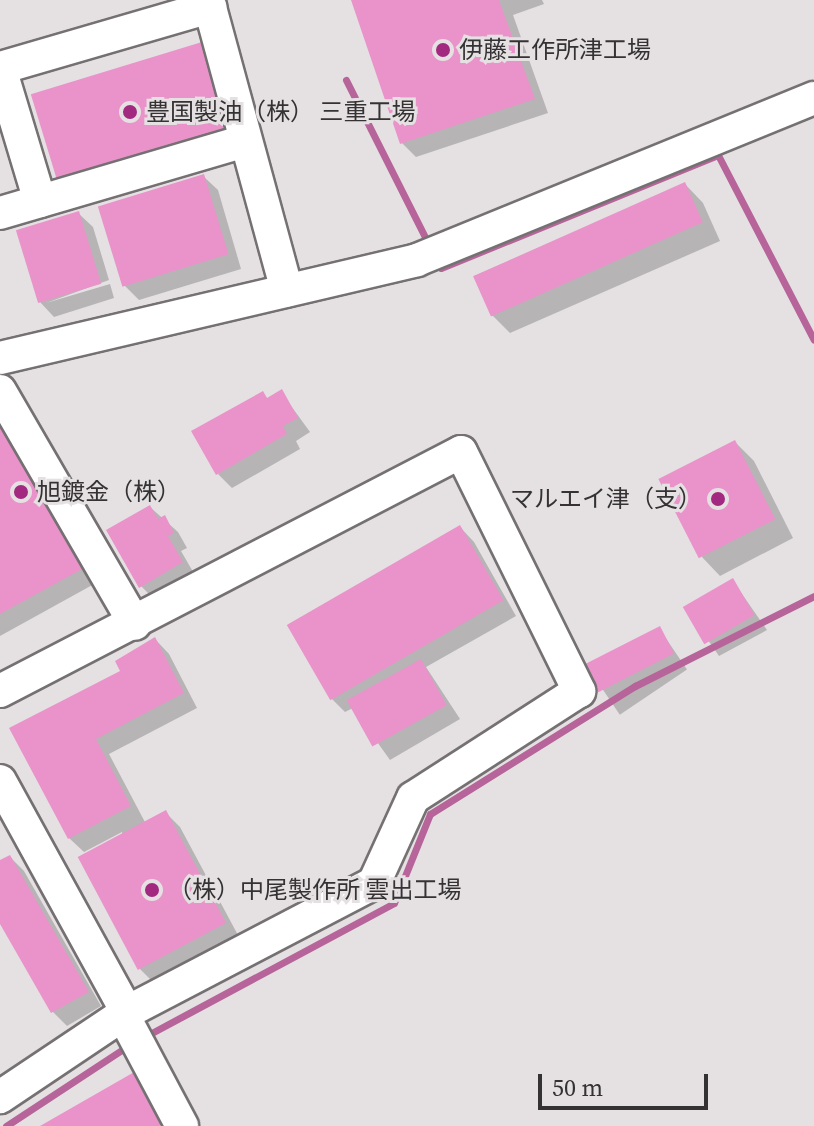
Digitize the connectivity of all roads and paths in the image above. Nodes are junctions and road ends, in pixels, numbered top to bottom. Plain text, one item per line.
1 (209, 3) edge
2 (0, 68) edge
3 (814, 98) edge
4 (244, 141) junction
5 (40, 201) junction
6 (0, 213) edge
7 (287, 290) junction
8 (0, 358) edge
9 (0, 391) edge
10 (135, 624) junction
11 (0, 691) edge
12 (0, 781) edge
13 (131, 1027) junction
14 (0, 1097) edge
15 (182, 1126) edge

1 - 2 street
1 - 4 street
2 - 5 street
3 - 7 street
4 - 5 street
4 - 7 street
5 - 6 street
7 - 8 street
9 - 10 street
10 - 11 street
10 - 13 street
12 - 13 street
13 - 14 street
13 - 15 street

